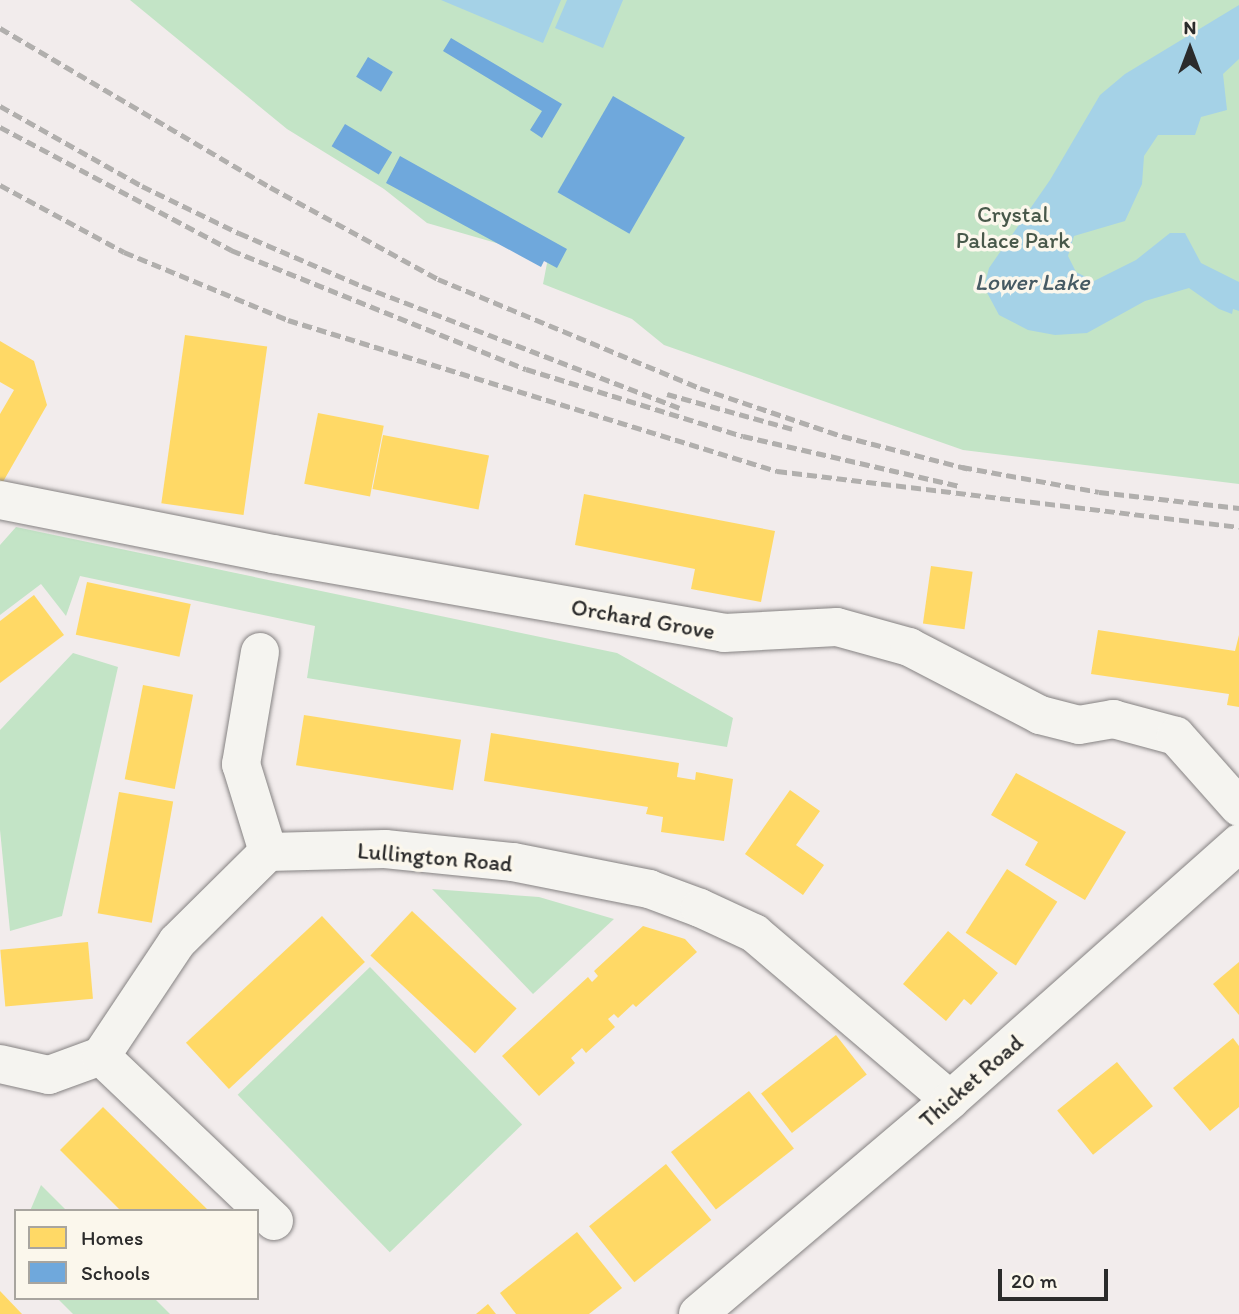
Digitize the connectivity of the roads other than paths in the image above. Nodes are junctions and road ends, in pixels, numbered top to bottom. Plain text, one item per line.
1 (0, 500) edge
2 (260, 652) dead end
3 (1239, 807) edge
4 (1239, 843) edge
5 (268, 852) junction
6 (101, 1056) junction
7 (0, 1064) edge
8 (950, 1100) junction
9 (274, 1221) dead end
10 (698, 1314) edge

1 - 3 street, Orchard Grove
2 - 5 street
4 - 8 street, Thicket Road
5 - 6 street
5 - 8 street, Lullington Road
6 - 7 street
6 - 9 street
8 - 10 street, Thicket Road

